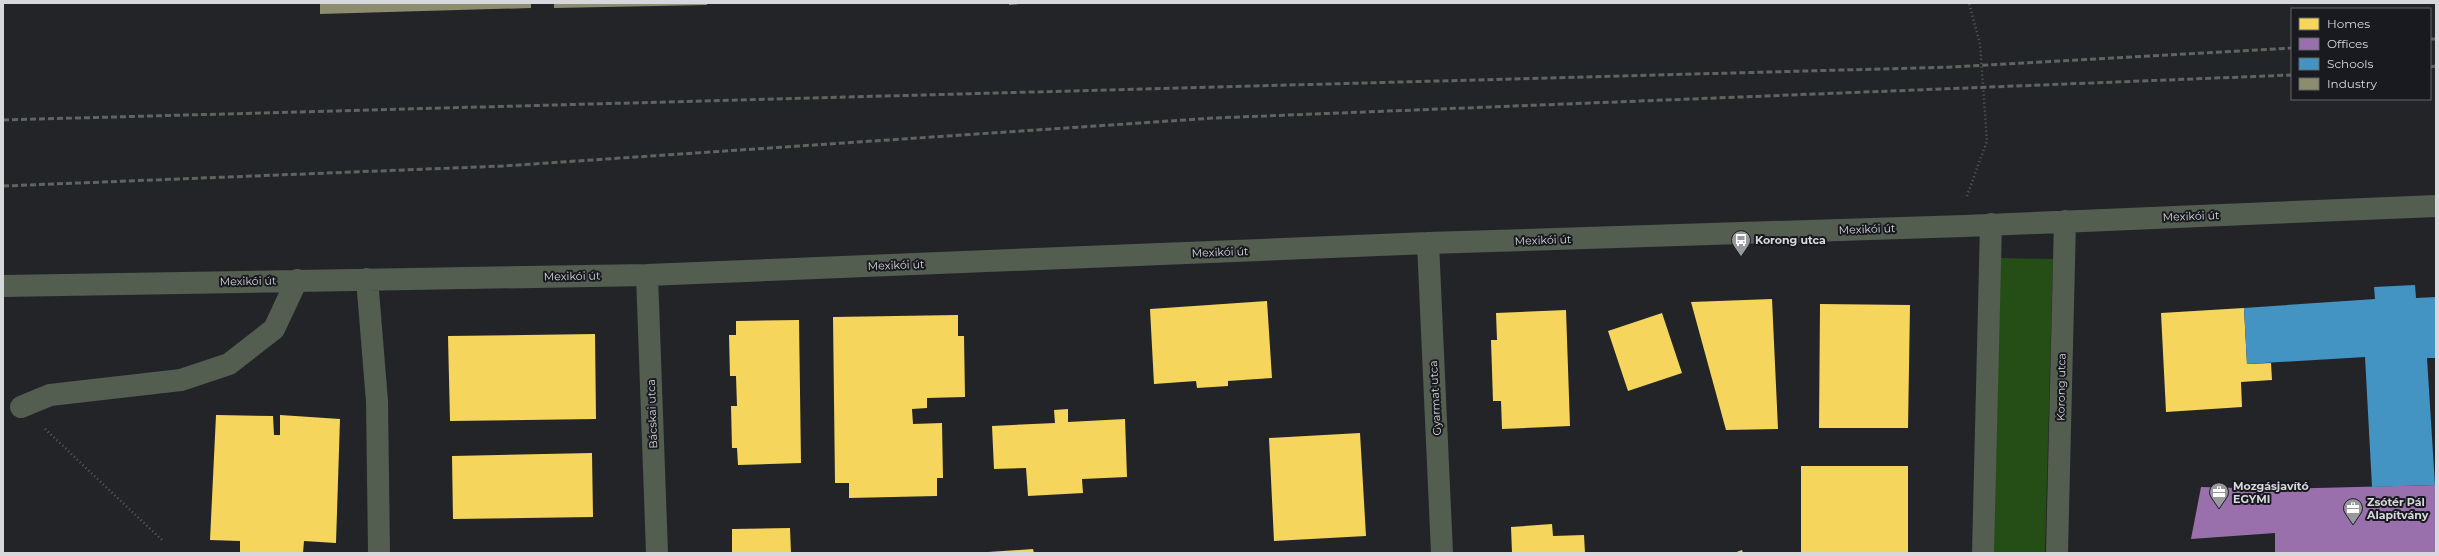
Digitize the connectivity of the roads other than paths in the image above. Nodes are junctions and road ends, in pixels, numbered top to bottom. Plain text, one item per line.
1 (2436, 206) edge
2 (2066, 221) junction
3 (1991, 224) junction
4 (1428, 243) junction
5 (647, 275) junction
6 (367, 279) junction
7 (297, 280) junction
8 (3, 286) edge
9 (21, 407) road end
10 (379, 553) edge
11 (657, 553) edge
12 (1442, 553) edge
13 (1983, 553) edge
14 (2057, 553) edge

1 - 2 street, Mexikói út
2 - 3 street, Mexikói út
2 - 14 street, Korong utca
3 - 4 street, Mexikói út
3 - 13 street
4 - 5 street, Mexikói út
4 - 12 street, Gyarmat utca
5 - 6 street, Mexikói út
5 - 11 street, Bácskai utca
6 - 7 street, Mexikói út
6 - 10 street
7 - 8 street, Mexikói út
7 - 9 street

